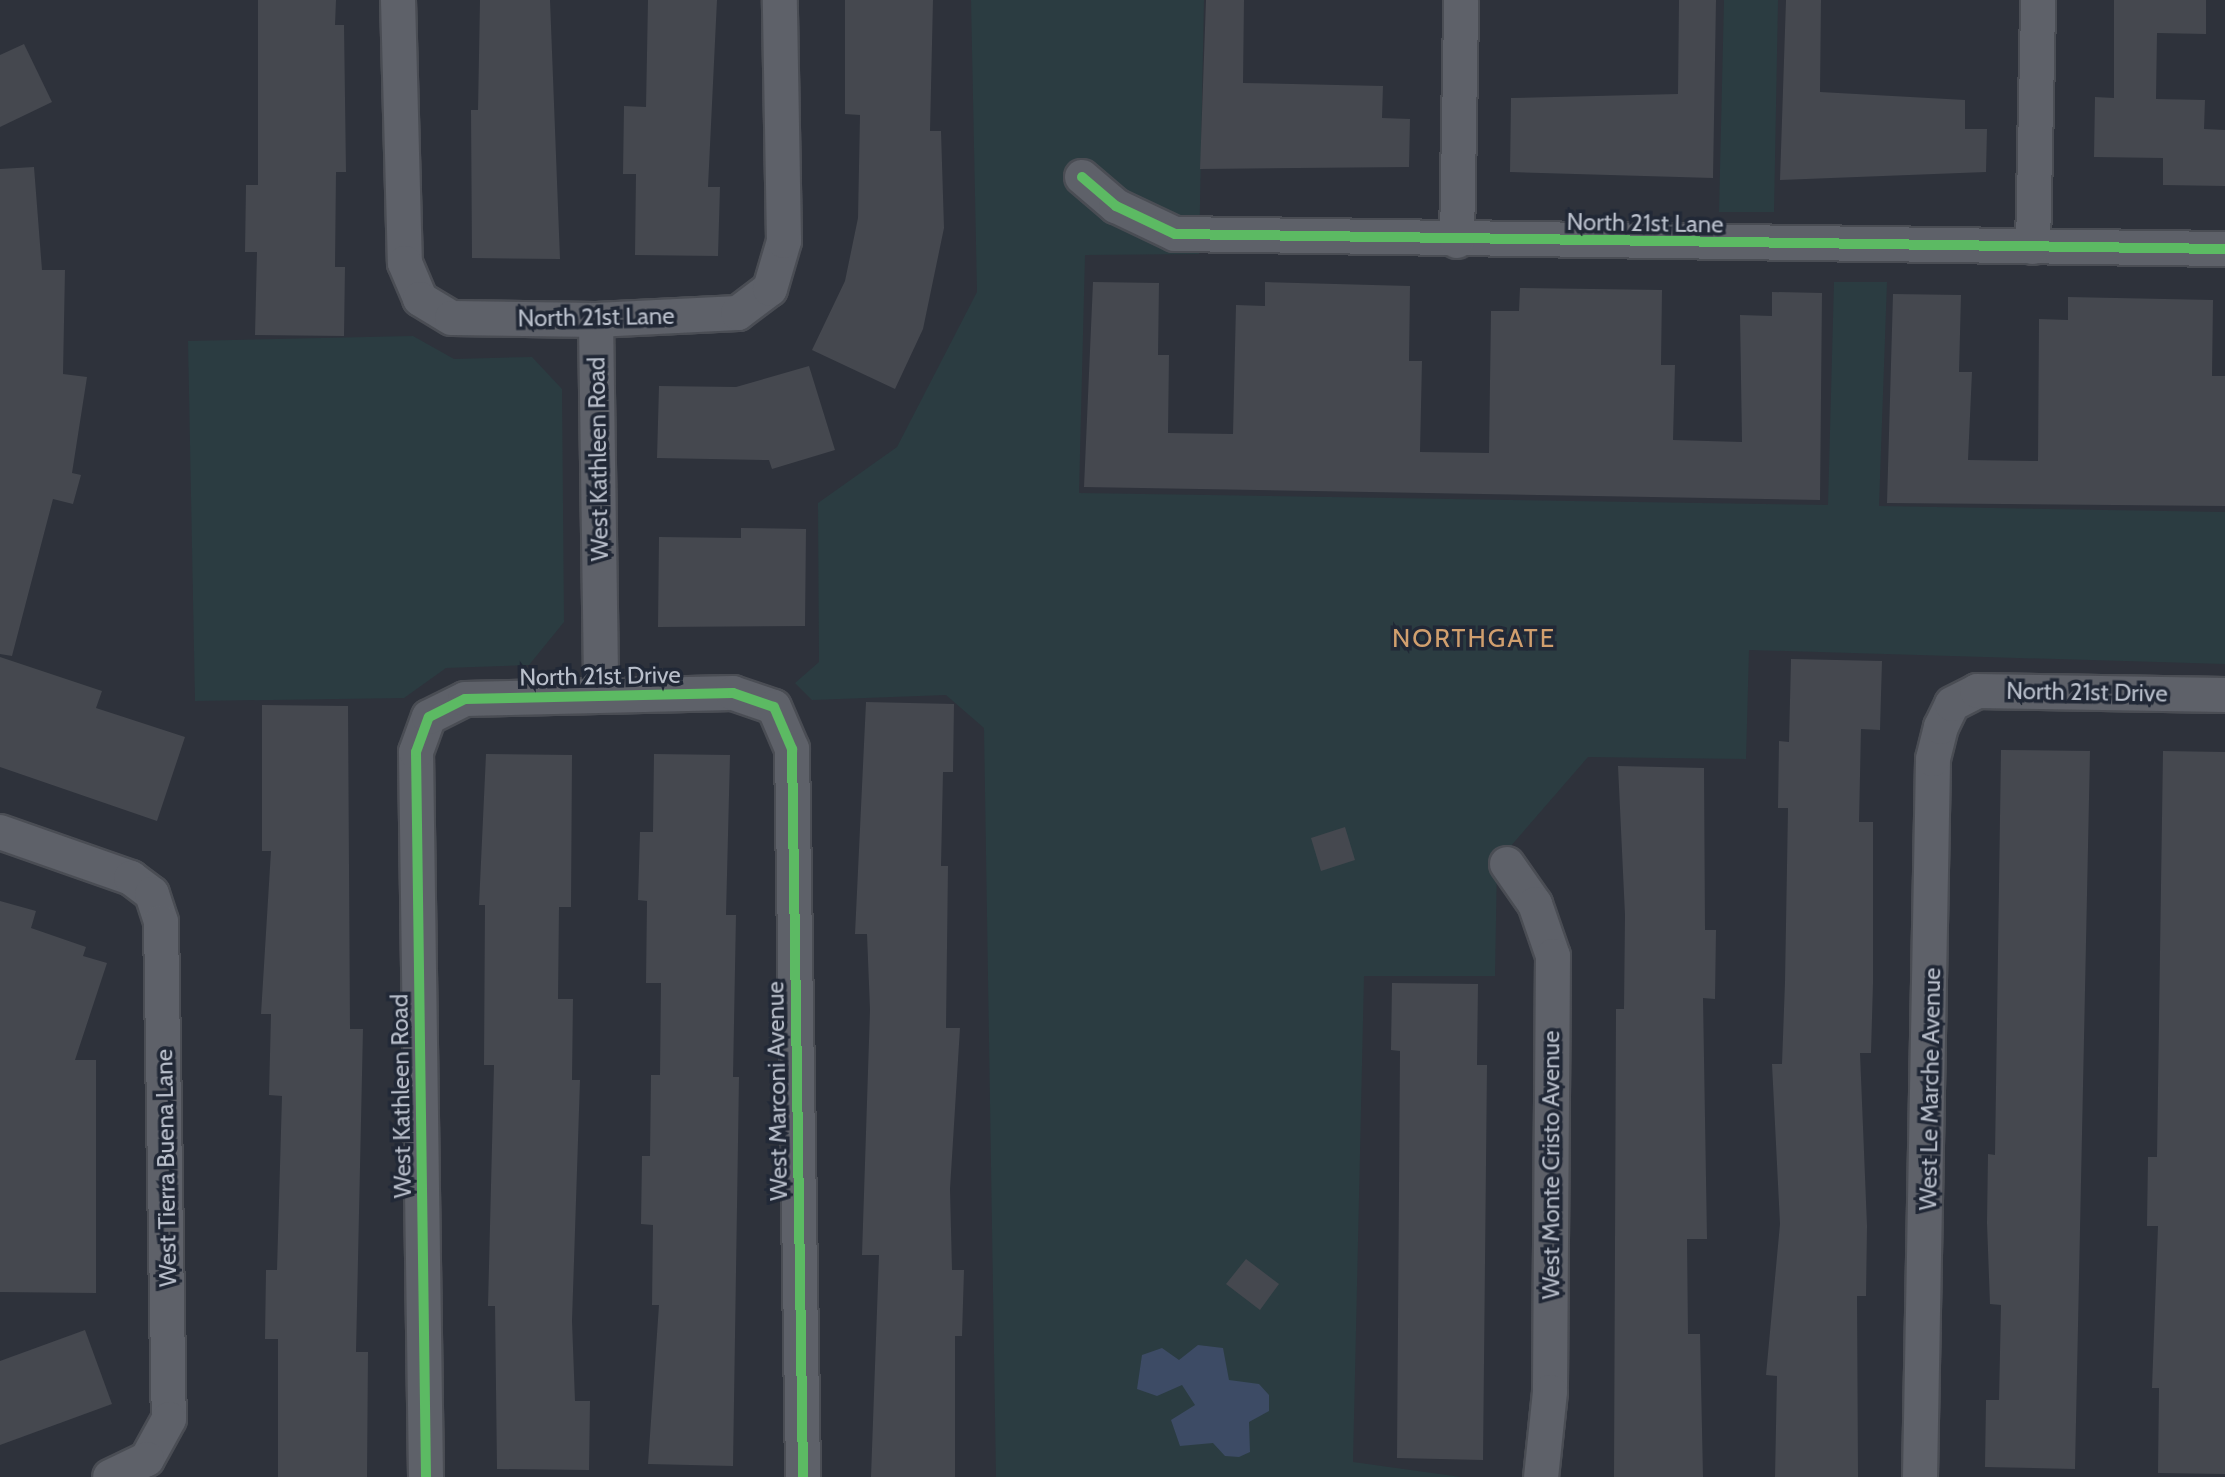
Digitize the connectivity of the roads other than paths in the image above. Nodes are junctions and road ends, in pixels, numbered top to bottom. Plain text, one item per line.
1 (398, 0) edge
2 (780, 0) edge
3 (1461, 0) edge
4 (2038, 0) edge
5 (1082, 177) dead end
6 (1457, 241) junction
7 (2033, 247) junction
8 (2225, 249) edge
9 (596, 320) junction
10 (601, 695) junction
11 (2225, 695) edge
12 (1952, 704) joint
13 (774, 707) joint
14 (429, 717) joint
15 (0, 832) edge
16 (1507, 864) dead end
17 (110, 1477) edge
18 (426, 1477) edge
19 (803, 1477) edge
20 (1541, 1477) edge
21 (1920, 1477) edge

1 - 9 street, North 21st Lane
2 - 9 street, North 21st Lane
3 - 6 street
4 - 7 street
5 - 6 street, North 21st Lane
6 - 7 street, North 21st Lane
7 - 8 street, North 21st Lane
9 - 10 street, West Kathleen Road
10 - 13 street, North 21st Drive
10 - 14 street, North 21st Drive
11 - 12 street, North 21st Drive
12 - 21 street, West Le Marche Avenue
13 - 19 street, West Marconi Avenue
14 - 18 street, West Kathleen Road
15 - 17 street, West Tierra Buena Lane
16 - 20 street, West Monte Cristo Avenue

